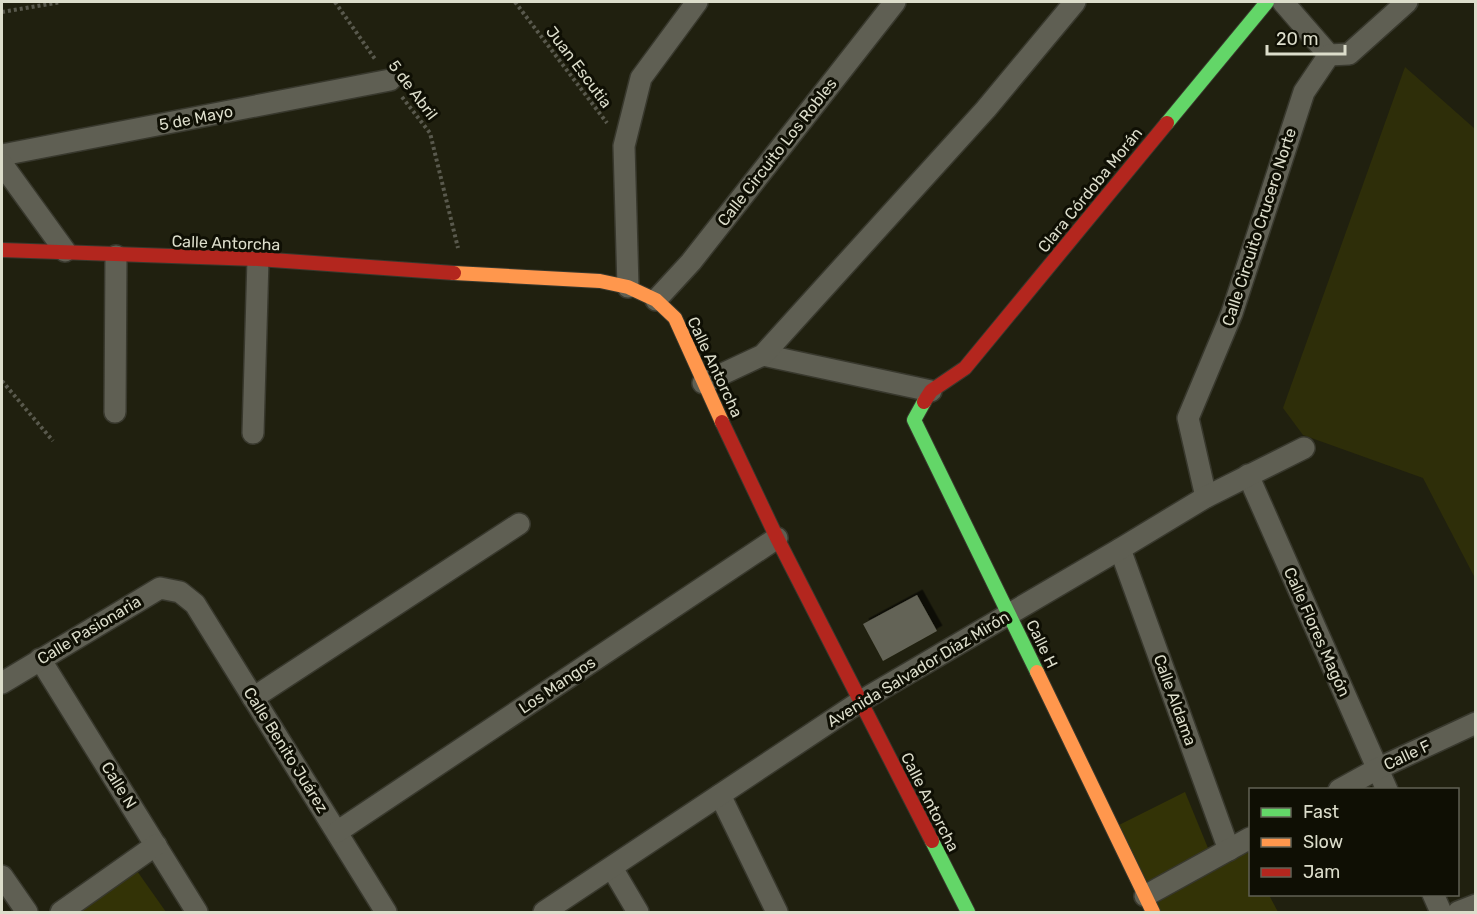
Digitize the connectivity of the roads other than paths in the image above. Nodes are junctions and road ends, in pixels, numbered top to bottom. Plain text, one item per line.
1 (697, 2) edge
2 (895, 2) edge
3 (1075, 2) edge
4 (1267, 2) edge
5 (1283, 2) edge
6 (1407, 2) edge
7 (1329, 55) junction
8 (390, 80) road end
9 (2, 155) edge
10 (2, 164) edge
11 (2, 250) edge
12 (65, 251) junction
13 (116, 255) junction
14 (258, 260) junction
15 (628, 287) junction
16 (656, 300) junction
17 (763, 355) junction
18 (703, 384) junction
19 (931, 392) junction
20 (115, 412) dead end
21 (253, 433) dead end
22 (1304, 448) dead end
23 (1248, 475) junction
24 (1206, 496) junction
25 (519, 524) dead end
26 (777, 538) junction
27 (1120, 549) junction
28 (180, 592) joint
29 (1010, 614) junction
30 (40, 659) junction
31 (2, 683) edge
32 (253, 698) junction
33 (861, 701) junction
34 (1476, 723) edge
35 (1377, 769) junction
36 (1342, 788) edge
37 (1386, 788) edge
38 (720, 795) junction
39 (337, 832) junction
40 (1249, 839) edge
41 (156, 845) junction
42 (1229, 850) junction
43 (612, 868) junction
44 (2, 876) edge
45 (1434, 896) edge
46 (1149, 904) edge
47 (1476, 905) edge
48 (27, 912) edge
49 (61, 912) edge
50 (197, 912) edge
51 (386, 912) edge
52 (544, 912) edge
53 (638, 912) edge
54 (777, 912) edge
55 (968, 912) edge
56 (1442, 912) edge
57 (1458, 912) edge

1 - 15 street
2 - 16 street, Calle Circuito Los Robles
3 - 17 street
4 - 19 street, Clara Córdoba Morán
5 - 7 street
6 - 7 street
7 - 24 street, Calle Circuito Crucero Norte
8 - 9 street, 5 de Mayo
10 - 12 street
11 - 12 street, Calle Antorcha
12 - 13 street, Calle Antorcha
13 - 14 street, Calle Antorcha
13 - 20 street
14 - 15 street, Calle Antorcha
14 - 21 street
15 - 16 street, Calle Antorcha
16 - 18 street, Calle Antorcha
17 - 18 street
17 - 19 street
18 - 26 street, Calle Antorcha
19 - 29 street, Calle H
22 - 23 street, Avenida Salvador Díaz Mirón
23 - 24 street, Avenida Salvador Díaz Mirón
23 - 35 street, Calle Flores Magón
24 - 27 street, Avenida Salvador Díaz Mirón
25 - 32 street
26 - 33 street, Calle Antorcha
26 - 39 street, Los Mangos
27 - 29 street, Avenida Salvador Díaz Mirón
27 - 42 street, Calle Aldama
28 - 30 street, Calle Pasionaria
28 - 32 street, Calle Benito Juárez
29 - 33 street, Avenida Salvador Díaz Mirón
29 - 46 street, Calle H
30 - 31 street, Calle Pasionaria
30 - 41 street, Calle N
32 - 39 street, Calle Benito Juárez
33 - 38 street, Avenida Salvador Díaz Mirón
33 - 55 street, Calle Antorcha
34 - 35 street, Calle F
35 - 36 street, Calle F
35 - 37 street, Calle Flores Magón
38 - 43 street, Avenida Salvador Díaz Mirón
38 - 54 street
39 - 51 street, Calle Benito Juárez
40 - 42 street
41 - 49 street
41 - 50 street, Calle N
42 - 46 street
43 - 52 street, Avenida Salvador Díaz Mirón
43 - 53 street
44 - 48 street
45 - 56 street
47 - 57 street

